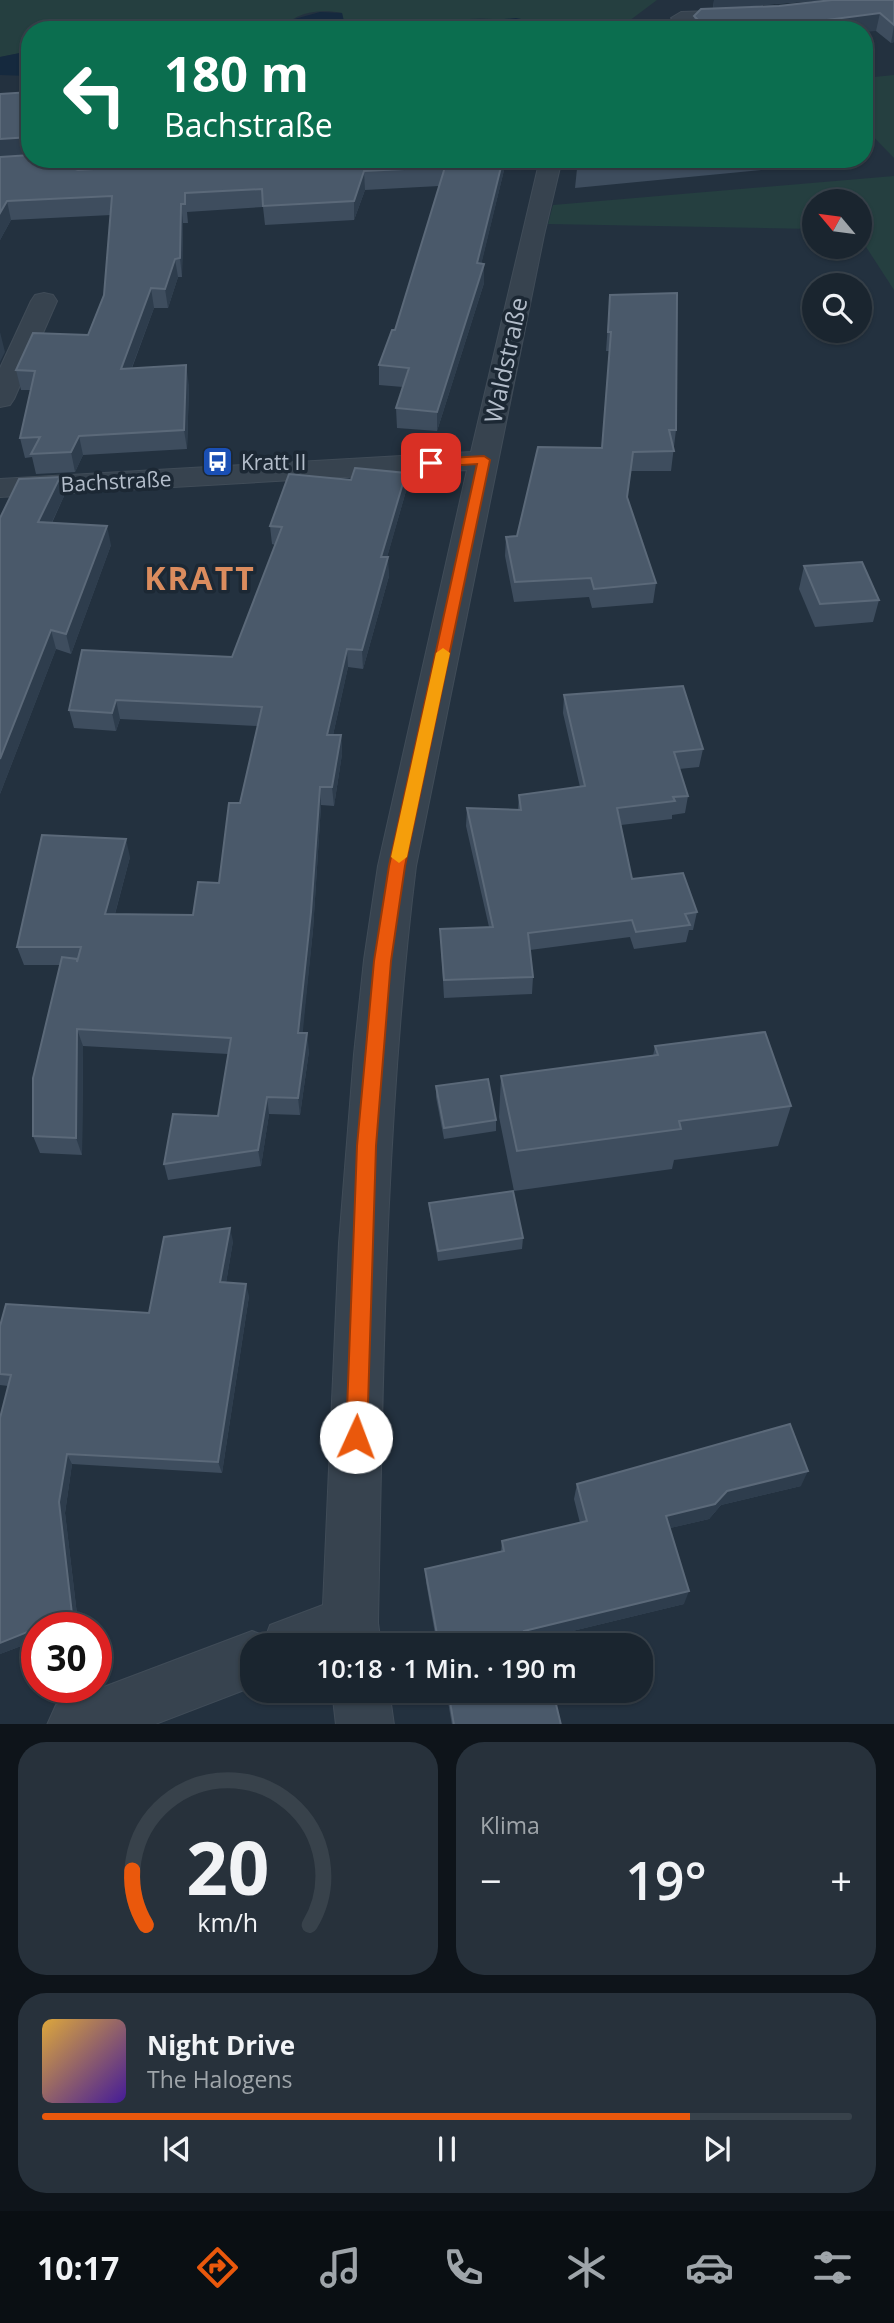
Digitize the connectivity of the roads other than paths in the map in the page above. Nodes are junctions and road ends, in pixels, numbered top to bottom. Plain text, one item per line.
1 (700, 0) edge
2 (771, 14) edge
3 (676, 21) edge
4 (690, 21) edge
5 (21, 164) edge
6 (0, 166) edge
7 (53, 168) edge
8 (139, 168) edge
9 (549, 168) edge
10 (100, 169) edge
11 (237, 169) edge
12 (44, 302) dead end
13 (0, 399) edge
14 (484, 460) junction
15 (0, 488) edge
16 (351, 1633) edge
17 (240, 1663) edge
18 (362, 1703) edge
19 (76, 1724) edge
20 (365, 1724) edge

1 - 3 street
2 - 4 street
5 - 6 street
7 - 10 street
8 - 11 street
9 - 14 street, Waldstraße
12 - 13 street
14 - 15 street, Bachstraße
14 - 16 street, Waldstraße
17 - 19 street
18 - 20 street

